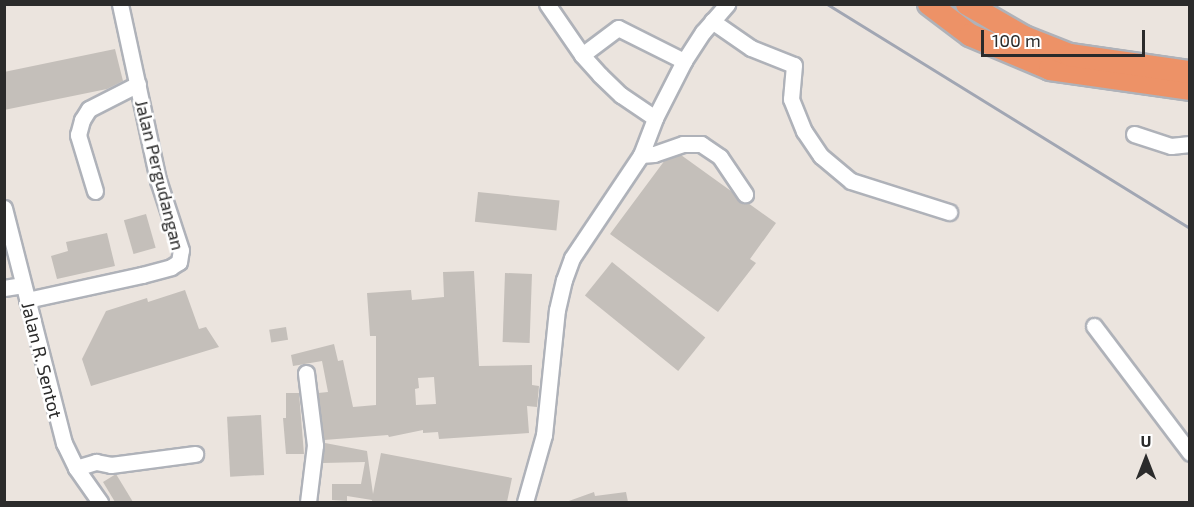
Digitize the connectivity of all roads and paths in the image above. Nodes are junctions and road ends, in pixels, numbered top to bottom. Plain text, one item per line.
1 (120, 4) edge
2 (547, 4) edge
3 (727, 4) edge
4 (929, 4) edge
5 (967, 4) edge
6 (712, 21) junction
7 (582, 55) junction
8 (684, 61) junction
9 (1190, 72) edge
10 (138, 84) junction
11 (1190, 89) edge
12 (655, 118) junction
13 (1134, 134) dead end
14 (1190, 144) edge
15 (641, 155) junction
16 (95, 190) dead end
17 (745, 194) dead end
18 (4, 208) edge
19 (949, 213) dead end
20 (4, 288) edge
21 (25, 293) junction
22 (1094, 326) dead end
23 (306, 373) dead end
24 (1190, 453) edge
25 (195, 454) dead end
26 (76, 468) junction
27 (100, 502) edge
28 (308, 502) edge
29 (525, 502) edge

1 - 10 street, Jalan Pergudangan
2 - 7 street
3 - 6 street
4 - 11 highway
5 - 9 highway
6 - 8 street
6 - 19 street
7 - 8 street
7 - 12 street
8 - 12 street
10 - 16 street
10 - 21 street, Jalan Pergudangan
12 - 15 street
13 - 14 street
15 - 17 street
15 - 29 street
18 - 21 street, Jalan R. Sentot
20 - 21 street
21 - 26 street, Jalan R. Sentot
22 - 24 street
23 - 28 street
25 - 26 street
26 - 27 street, Jalan R. Sentot

